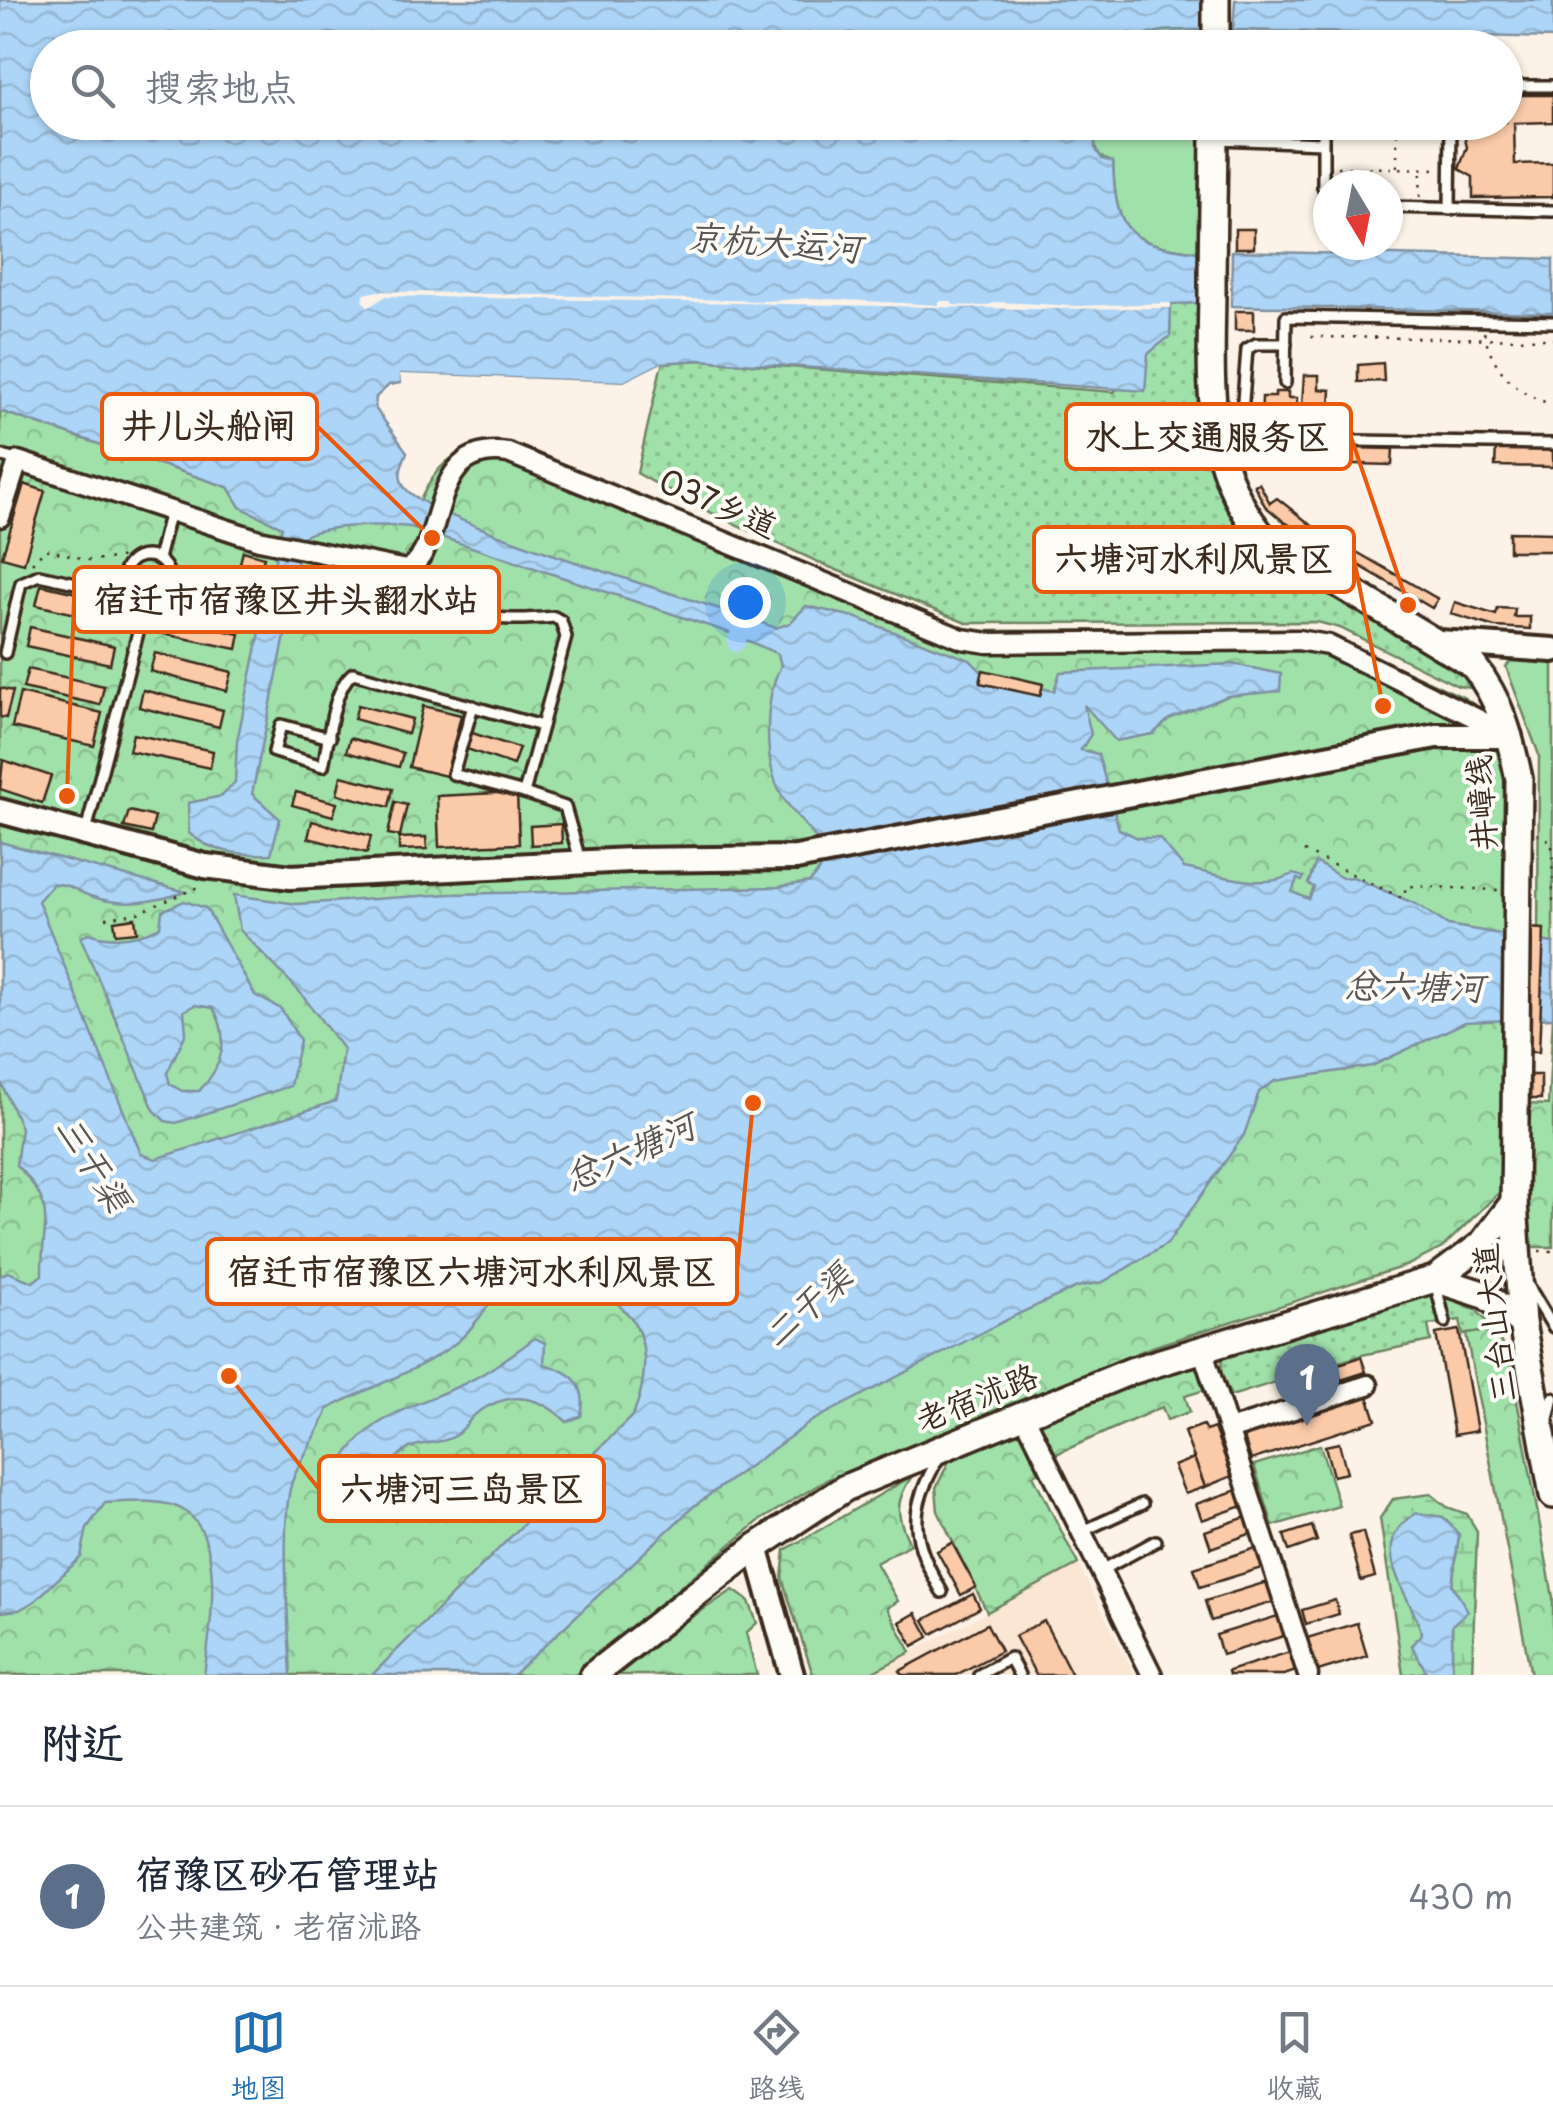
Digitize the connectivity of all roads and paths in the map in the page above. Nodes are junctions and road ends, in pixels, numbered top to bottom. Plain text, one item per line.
1 (1216, 0) edge
2 (1216, 30) edge
3 (1523, 86) edge
4 (1553, 86) edge
5 (1214, 140) edge
6 (1322, 140) edge
7 (1397, 140) edge
8 (1451, 140) edge
9 (1322, 143) junction
10 (1322, 167) junction
11 (1397, 168) junction
12 (1420, 169) junction
13 (1323, 170) edge
14 (1450, 170) junction
15 (1403, 208) edge
16 (1420, 208) junction
17 (1450, 208) junction
18 (1553, 210) edge
19 (1482, 320) junction
20 (1553, 322) edge
21 (1311, 336) dead end
22 (1486, 338) junction
23 (1553, 339) edge
24 (1286, 344) junction
25 (1285, 383) dead end
26 (1553, 404) edge
27 (1228, 439) junction
28 (1553, 444) edge
29 (9, 458) edge
30 (170, 511) junction
31 (0, 517) edge
32 (146, 556) junction
33 (158, 559) junction
34 (418, 560) junction
35 (27, 578) junction
36 (131, 595) junction
37 (146, 602) junction
38 (1440, 642) junction
39 (1553, 650) edge
40 (5, 653) dead end
41 (473, 706) junction
42 (542, 726) junction
43 (1510, 736) junction
44 (330, 738) junction
45 (524, 793) junction
46 (0, 811) edge
47 (1518, 824) junction
48 (86, 834) junction
49 (1304, 851) dead end
50 (580, 863) junction
51 (205, 866) junction
52 (1518, 891) junction
53 (1553, 904) edge
54 (106, 918) dead end
55 (1514, 1202) junction
56 (1519, 1269) junction
57 (1435, 1279) junction
58 (1445, 1322) dead end
59 (1522, 1322) junction
60 (1553, 1327) edge
61 (1202, 1349) junction
62 (1368, 1385) dead end
63 (1553, 1398) edge
64 (1023, 1413) junction
65 (1228, 1430) junction
66 (1542, 1441) junction
67 (945, 1446) junction
68 (1553, 1495) edge
69 (1142, 1504) dead end
70 (1083, 1531) junction
71 (1156, 1541) dead end
72 (756, 1547) junction
73 (1102, 1570) junction
74 (942, 1592) dead end
75 (593, 1675) edge
76 (792, 1675) edge
77 (979, 1675) edge
78 (1020, 1675) edge
79 (1152, 1675) edge
80 (1308, 1675) edge

1 - 2 main road
3 - 4 lane
5 - 9 lane
5 - 27 main road, 井嶂线
6 - 9 lane
7 - 11 path
8 - 14 lane
9 - 10 lane
10 - 11 path
10 - 13 lane
11 - 12 path
12 - 14 path
12 - 16 path
14 - 17 lane
15 - 16 lane
16 - 17 lane
17 - 18 lane
19 - 20 lane
19 - 22 path
19 - 24 lane
21 - 22 path
22 - 23 path
22 - 26 path
24 - 25 lane
24 - 27 lane
27 - 28 lane
27 - 38 main road, 井嶂线
29 - 30 street
29 - 31 street
30 - 33 lane
30 - 34 street
32 - 33 lane
32 - 35 path
32 - 36 lane
33 - 37 lane
34 - 42 lane
34 - 43 street, 037乡道
35 - 36 lane
35 - 40 lane
36 - 37 lane
37 - 48 lane
38 - 39 street
38 - 43 main road, 井嶂线
41 - 42 lane
41 - 44 lane
41 - 45 lane
42 - 45 lane
43 - 47 main road, 井嶂线
43 - 50 street
44 - 44 lane
45 - 50 lane
46 - 48 street
47 - 52 main road, 井嶂线
47 - 53 path
48 - 51 street
49 - 52 path
50 - 51 street
51 - 54 path
52 - 55 main road, 井嶂线
55 - 56 main road, 三台山大道
55 - 57 main road, 老宿沭路
56 - 59 main road, 三台山大道
56 - 60 lane
57 - 58 lane
57 - 59 main road
57 - 61 main road, 老宿沭路
59 - 66 main road, 三台山大道
61 - 64 main road, 老宿沭路
61 - 65 street
62 - 65 street
63 - 66 lane
64 - 67 main road, 老宿沭路
64 - 70 street
65 - 80 street
66 - 68 main road, 三台山大道
67 - 72 main road, 老宿沭路
67 - 74 lane
69 - 70 lane
70 - 73 street
71 - 73 lane
72 - 75 main road, 老宿沭路
72 - 76 street
73 - 79 street
77 - 78 lane

